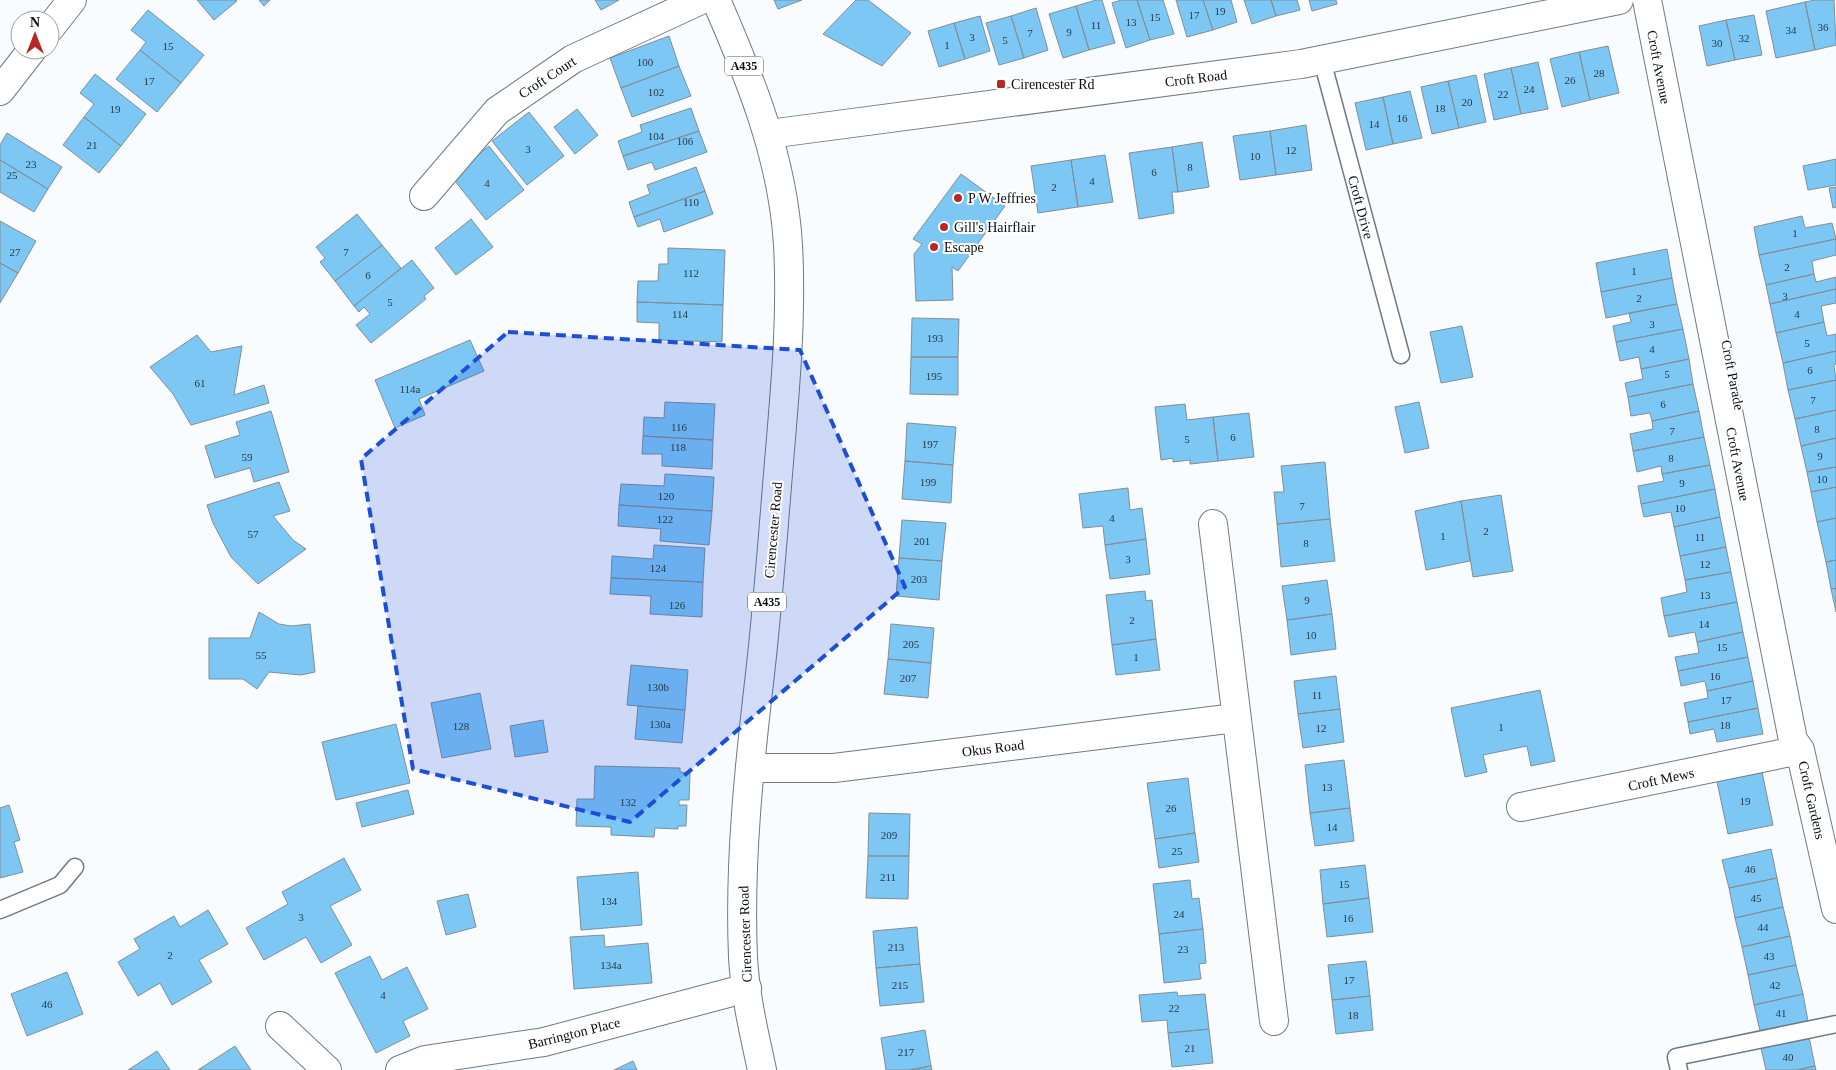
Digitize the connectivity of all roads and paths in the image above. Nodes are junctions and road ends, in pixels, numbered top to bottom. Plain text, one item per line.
1 (72, 0) edge
2 (701, 0) edge
3 (716, 0) edge
4 (1619, 0) edge
5 (1647, 0) edge
6 (1656, 0) edge
7 (1579, 4) edge
8 (60, 15) edge
9 (24, 60) edge
10 (1322, 60) junction
11 (0, 91) edge
12 (769, 134) junction
13 (424, 196) dead end
14 (1401, 354) dead end
15 (1213, 524) dead end
16 (1235, 718) junction
17 (1800, 750) junction
18 (750, 768) junction
19 (1521, 807) dead end
20 (75, 867) dead end
21 (1836, 909) edge
22 (0, 910) edge
23 (747, 988) junction
24 (1274, 1021) dead end
25 (1836, 1024) edge
26 (280, 1026) dead end
27 (327, 1070) edge
28 (400, 1070) edge
29 (762, 1070) edge
30 (1679, 1070) edge

1 - 8 street
2 - 13 street, Croft Court
3 - 12 street, Cirencester Road / A435
4 - 7 street, Croft Road
5 - 17 street, Croft Avenue
6 - 17 street, Croft Parade
7 - 10 street, Croft Road
9 - 11 street
10 - 12 street, Croft Road
10 - 14 lane, Croft Drive
12 - 18 street, Cirencester Road / A435
15 - 16 street
16 - 18 street, Okus Road
16 - 24 street
17 - 19 street, Croft Mews
17 - 21 street, Croft Gardens
18 - 23 street, Cirencester Road / A435
20 - 22 lane
23 - 28 street, Barrington Place
23 - 29 street, Cirencester Road / A435
25 - 30 lane
26 - 27 street

